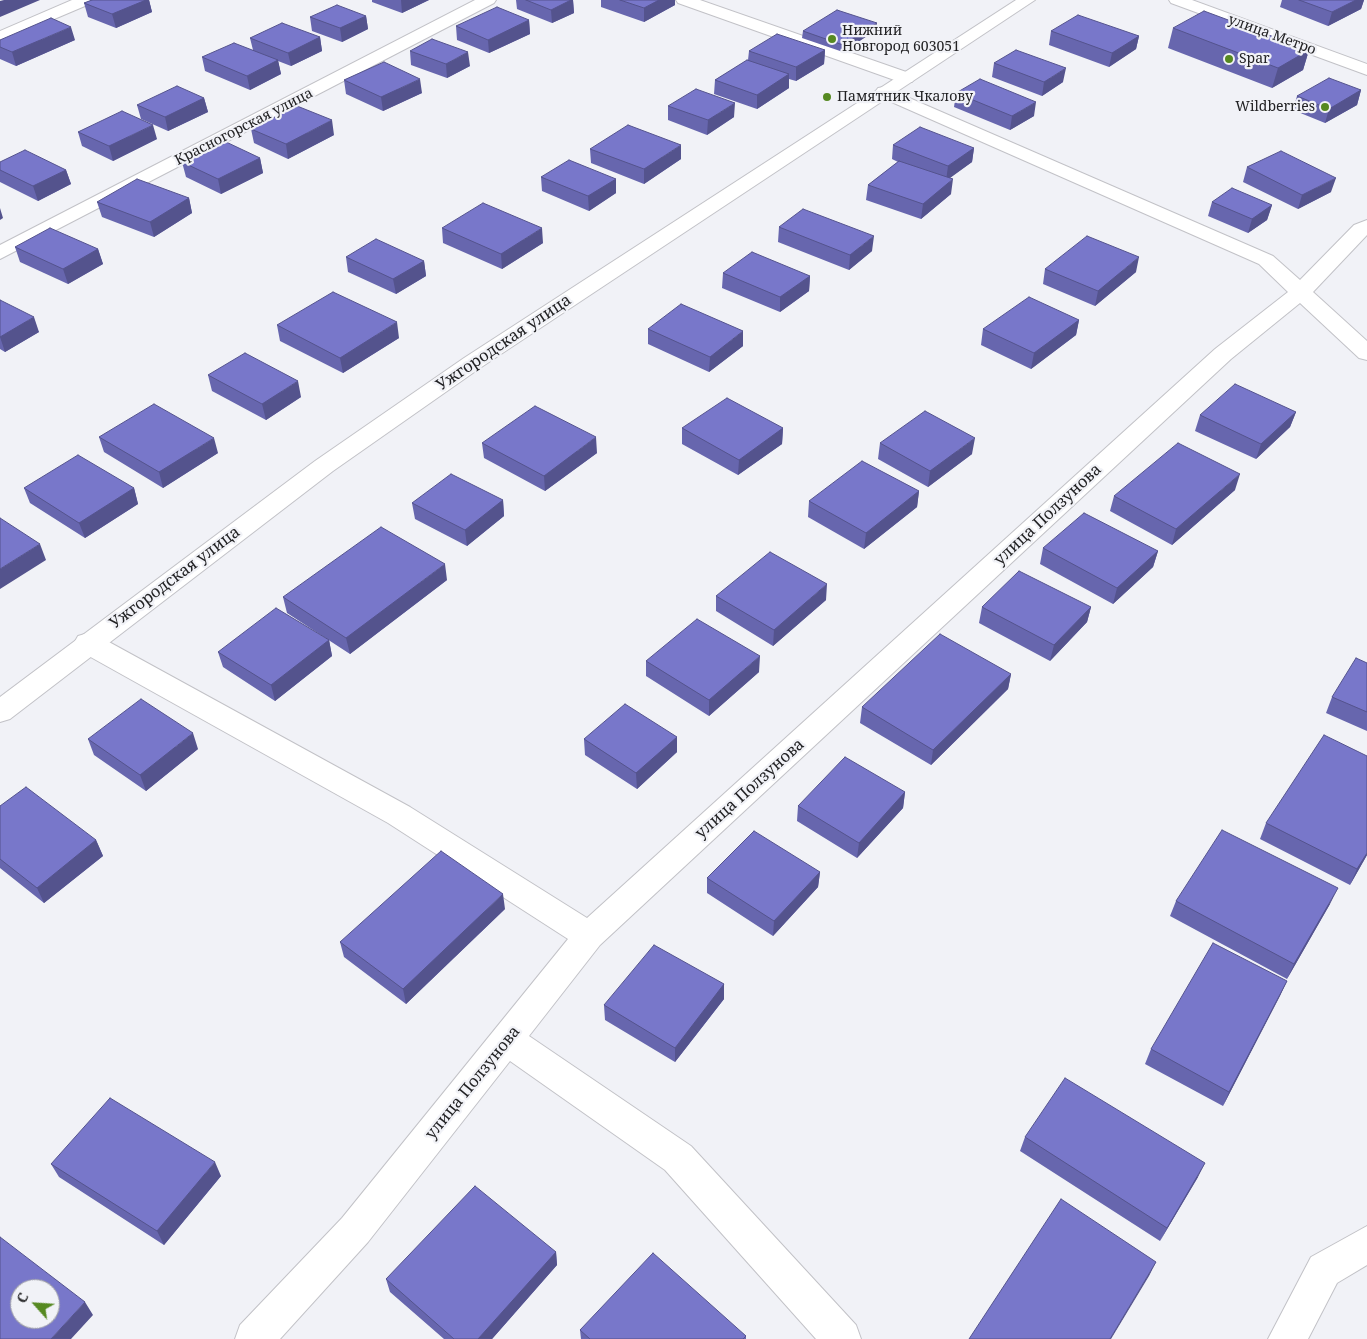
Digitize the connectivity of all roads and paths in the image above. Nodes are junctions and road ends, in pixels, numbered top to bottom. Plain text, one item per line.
1 (86, 0) edge
2 (488, 0) edge
3 (684, 0) edge
4 (1027, 0) edge
5 (1176, 0) edge
6 (0, 37) edge
7 (1367, 70) edge
8 (906, 78) junction
9 (884, 92) junction
10 (1367, 226) edge
11 (0, 253) edge
12 (1301, 292) junction
13 (1367, 353) edge
14 (88, 643) junction
15 (0, 712) edge
16 (590, 936) junction
17 (507, 1040) junction
18 (1367, 1244) edge
19 (254, 1339) edge
20 (842, 1339) edge
21 (1287, 1339) edge

1 - 6 street
2 - 11 street, Красногорская улица
3 - 8 street
4 - 8 street, Ужгородская улица
5 - 7 street, улица Метро
8 - 9 street, Ужгородская улица
9 - 12 street
9 - 14 street, Ужгородская улица
10 - 12 street, улица Ползунова
12 - 13 street
12 - 16 street, улица Ползунова
14 - 15 street, Ужгородская улица
14 - 16 street
16 - 17 street, улица Ползунова
17 - 19 street, улица Ползунова
17 - 20 street
18 - 21 street

